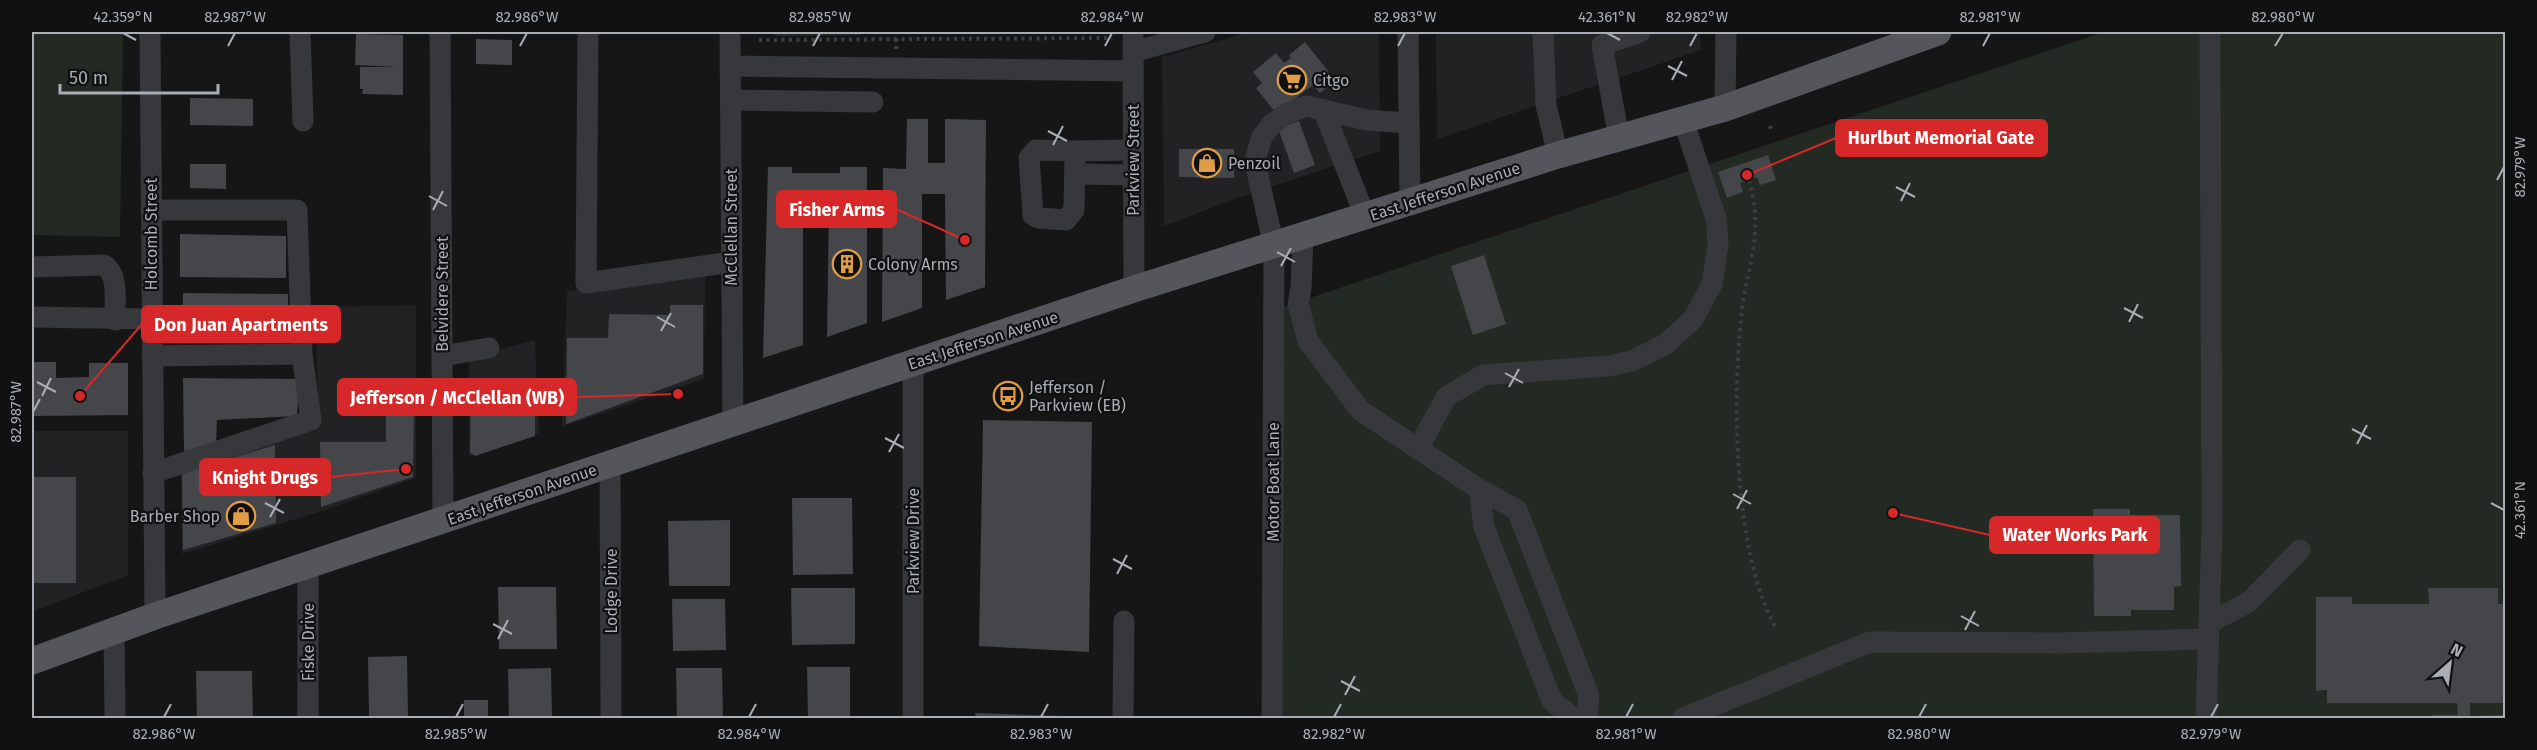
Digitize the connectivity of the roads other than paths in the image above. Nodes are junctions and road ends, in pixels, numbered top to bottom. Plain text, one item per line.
1 (150, 32) edge
2 (300, 32) edge
3 (440, 32) edge
4 (588, 32) edge
5 (730, 32) edge
6 (1205, 32) edge
7 (1407, 32) edge
8 (1542, 32) edge
9 (1640, 32) edge
10 (1726, 32) edge
11 (1937, 32) edge
12 (2210, 32) edge
13 (1129, 48) edge
14 (730, 66) junction
15 (730, 100) junction
16 (873, 102) dead end
17 (1725, 108) junction
18 (1323, 109) junction
19 (1683, 120) junction
20 (303, 122) dead end
21 (1408, 123) junction
22 (1619, 138) junction
23 (1133, 150) junction
24 (1075, 151) junction
25 (1558, 155) junction
26 (1075, 174) junction
27 (1133, 175) junction
28 (1410, 201) junction
29 (151, 210) junction
30 (1365, 216) junction
31 (1303, 236) junction
32 (1274, 246) junction
33 (731, 262) junction
34 (32, 267) edge
35 (1134, 289) junction
36 (32, 317) edge
37 (152, 319) junction
38 (115, 320) junction
39 (489, 348) dead end
40 (302, 354) junction
41 (442, 356) junction
42 (152, 357) junction
43 (913, 363) junction
44 (733, 423) junction
45 (1418, 449) junction
46 (610, 464) junction
47 (153, 473) junction
48 (1479, 489) junction
49 (443, 520) junction
50 (2300, 550) dead end
51 (308, 565) junction
52 (155, 616) junction
53 (1124, 621) dead end
54 (2209, 631) junction
55 (114, 632) junction
56 (32, 661) edge
57 (115, 718) edge
58 (308, 718) edge
59 (611, 718) edge
60 (913, 718) edge
61 (1123, 718) edge
62 (1272, 718) edge
63 (1574, 718) edge
64 (1587, 718) edge
65 (1683, 718) edge
66 (2206, 718) edge

1 - 29 street, Holcomb Street
2 - 20 street
3 - 41 street, Belvidere Street
4 - 33 street
5 - 14 street, McClellan Street
6 - 13 street
7 - 21 street
8 - 25 street
9 - 22 street
10 - 17 street
11 - 17 main road, East Jefferson Avenue
12 - 54 street
13 - 14 street
13 - 23 street, Parkview Street
14 - 15 street, McClellan Street
15 - 16 street
15 - 33 street, McClellan Street
17 - 19 main road, East Jefferson Avenue
18 - 21 street, Motor Boat Lane
18 - 30 street
18 - 32 street, Motor Boat Lane
19 - 22 main road, East Jefferson Avenue
19 - 45 street
21 - 28 street
22 - 25 main road, East Jefferson Avenue
23 - 24 street
23 - 27 street, Parkview Street
24 - 26 street
24 - 26 street
25 - 28 main road, East Jefferson Avenue
26 - 27 street
27 - 35 street, Parkview Street
28 - 30 main road, East Jefferson Avenue
29 - 37 street, Holcomb Street
29 - 40 street
30 - 31 main road, East Jefferson Avenue
31 - 32 main road, East Jefferson Avenue
31 - 45 street
32 - 35 main road, East Jefferson Avenue
32 - 62 street, Motor Boat Lane
33 - 44 street, McClellan Street
34 - 38 street
35 - 43 main road, East Jefferson Avenue
36 - 38 street
37 - 38 street
37 - 42 street, Holcomb Street
39 - 41 street
40 - 42 street
40 - 47 street
41 - 49 street, Belvidere Street
42 - 47 street, Holcomb Street
43 - 44 main road, East Jefferson Avenue
43 - 60 street, Parkview Drive
44 - 46 main road, East Jefferson Avenue
45 - 48 street
46 - 49 main road, East Jefferson Avenue
46 - 59 street, Lodge Drive
47 - 52 street, Holcomb Street
48 - 63 street
48 - 64 street
49 - 51 main road, East Jefferson Avenue
50 - 54 street
51 - 52 main road, East Jefferson Avenue
51 - 58 street, Fiske Drive
52 - 55 main road, East Jefferson Avenue
53 - 61 street
54 - 65 street
54 - 66 street
55 - 56 main road, East Jefferson Avenue
55 - 57 street

